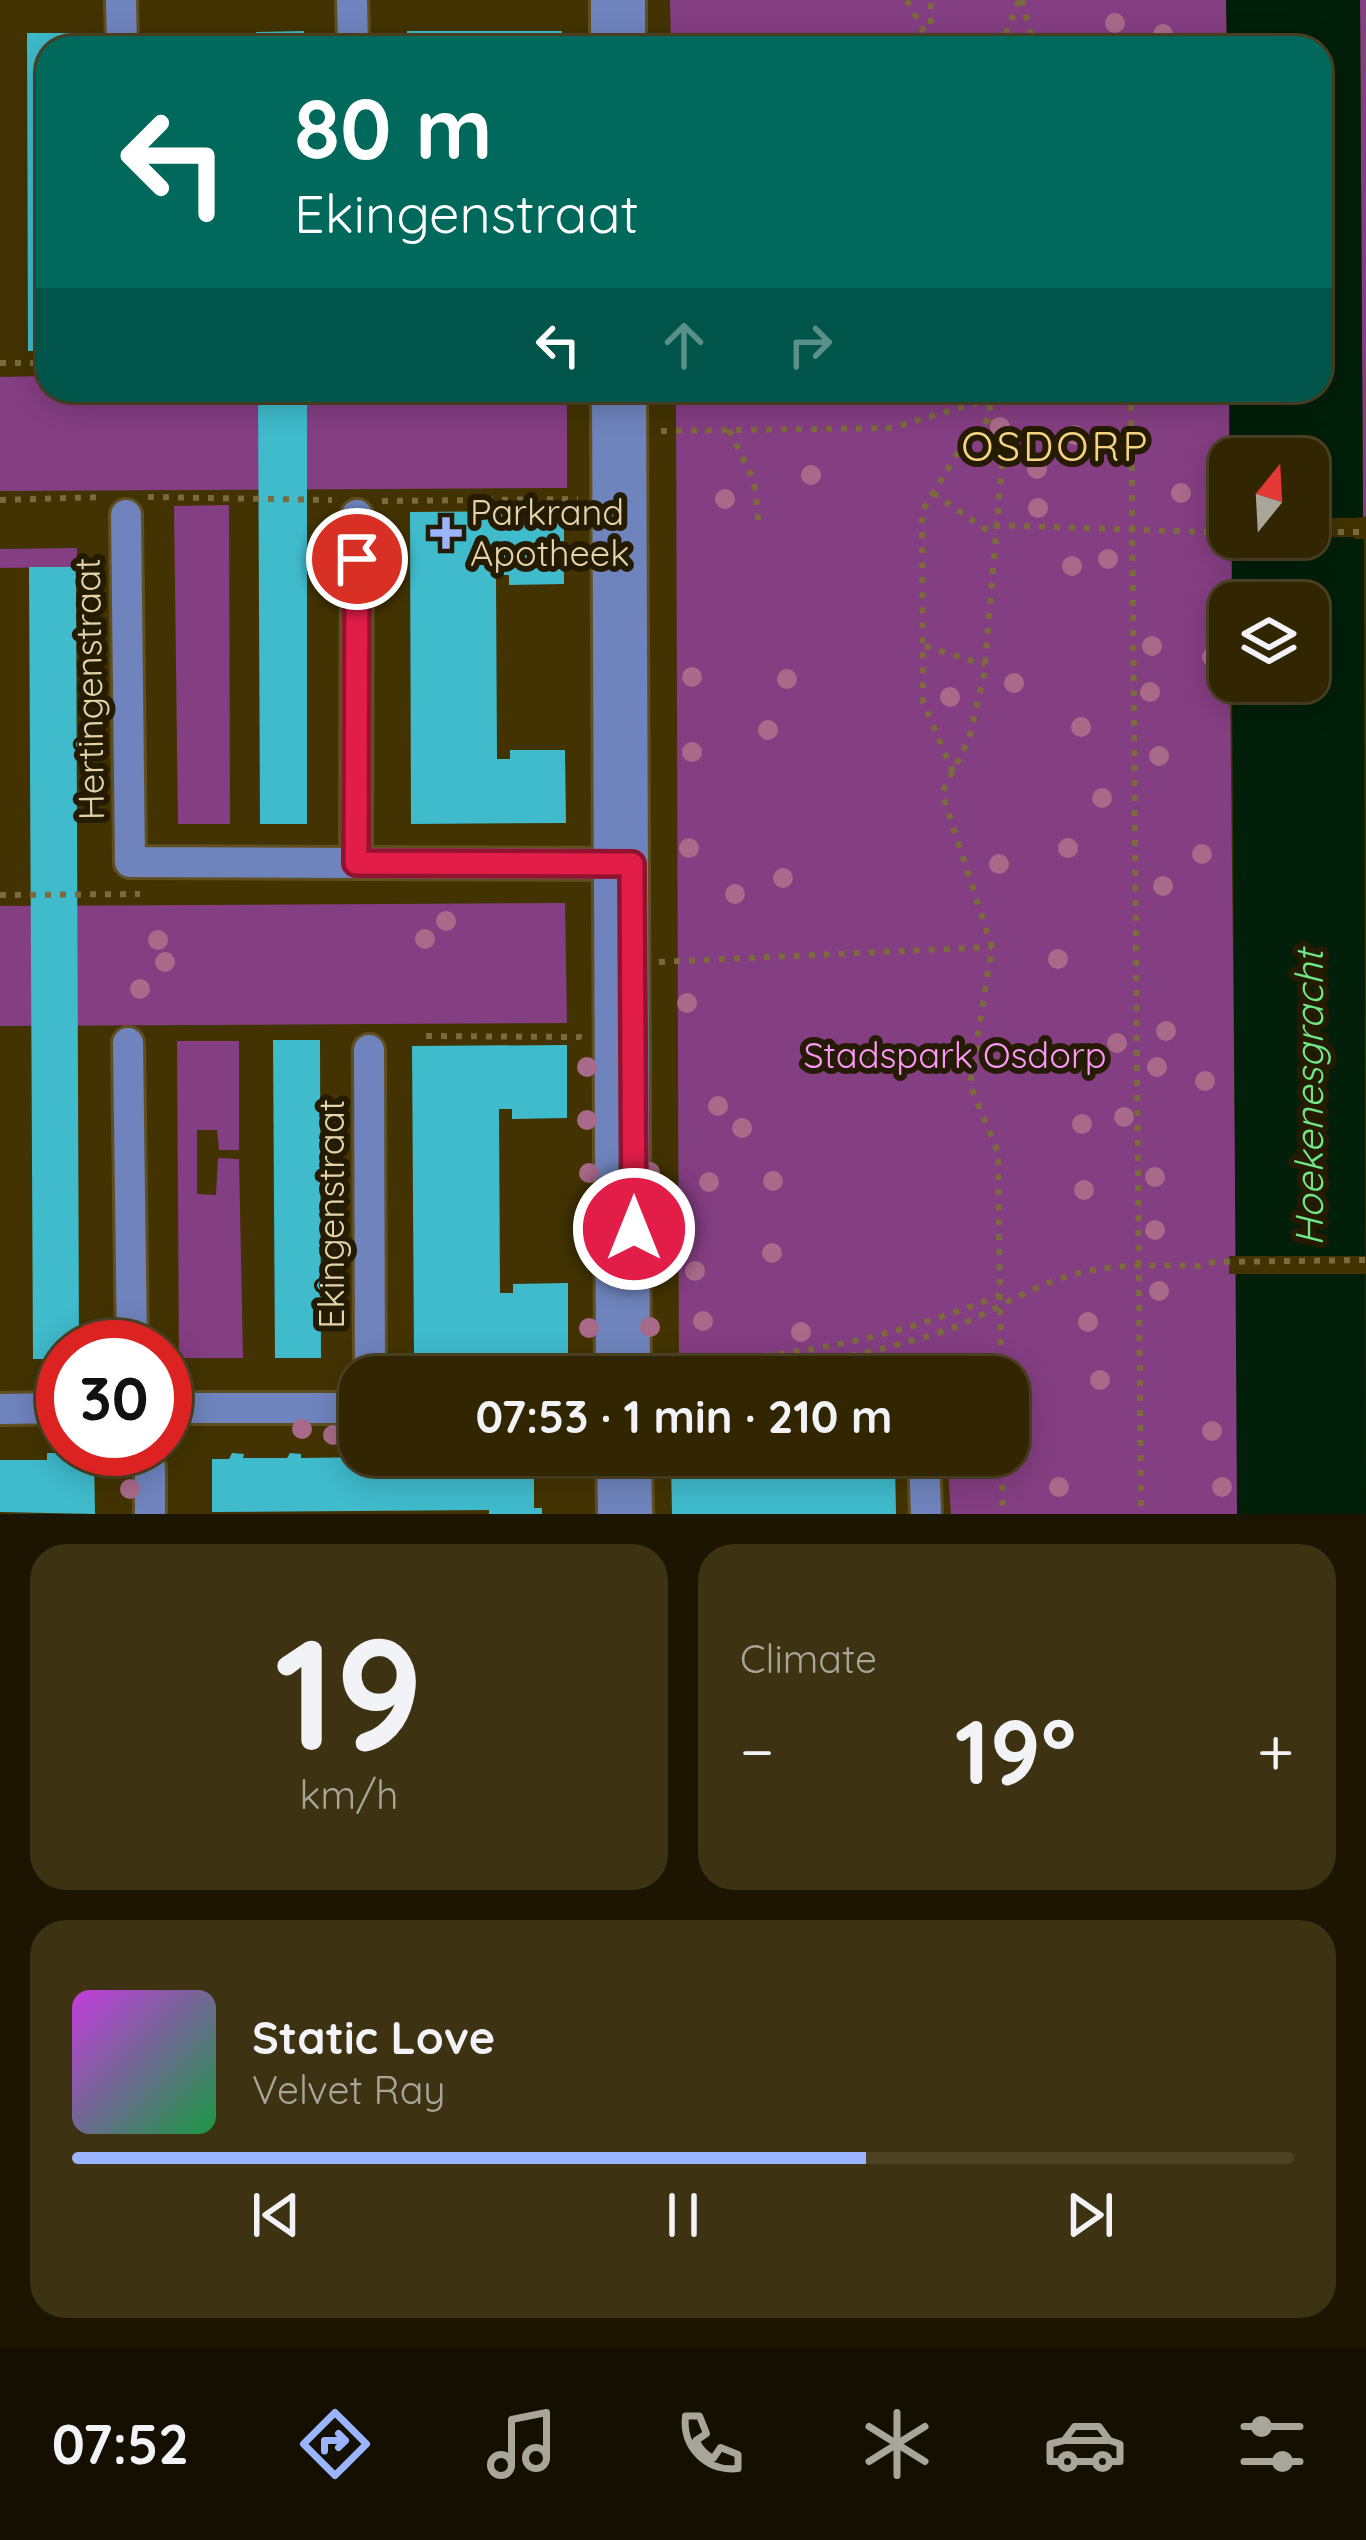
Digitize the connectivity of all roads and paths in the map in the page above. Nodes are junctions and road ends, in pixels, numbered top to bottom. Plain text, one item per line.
1 (121, 0) edge
2 (352, 0) edge
3 (605, 0) edge
4 (630, 0) edge
5 (907, 0) edge
6 (931, 0) edge
7 (1021, 0) edge
8 (122, 36) edge
9 (353, 36) edge
10 (606, 36) edge
11 (629, 36) edge
12 (927, 36) edge
13 (932, 36) edge
14 (1005, 36) edge
15 (1031, 36) edge
16 (0, 363) edge
17 (36, 363) edge
18 (607, 402) edge
19 (631, 402) edge
20 (979, 402) edge
21 (986, 402) edge
22 (1131, 402) edge
23 (990, 417) junction
24 (729, 430) junction
25 (632, 431) junction
26 (932, 494) junction
27 (126, 515) dead end
28 (357, 515) dead end
29 (994, 525) junction
30 (759, 526) dead end
31 (1133, 532) junction
32 (1329, 532) edge
33 (1366, 532) edge
34 (1209, 533) edge
35 (994, 535) junction
36 (925, 645) junction
37 (985, 665) junction
38 (953, 772) junction
39 (356, 863) junction
40 (620, 864) junction
41 (150, 894) dead end
42 (0, 895) edge
43 (992, 947) junction
44 (632, 963) junction
45 (579, 1018) dead end
46 (426, 1036) dead end
47 (128, 1043) dead end
48 (369, 1050) dead end
49 (1366, 1260) edge
50 (1137, 1265) junction
51 (1000, 1294) junction
52 (1001, 1307) junction
53 (132, 1320) edge
54 (370, 1356) edge
55 (611, 1356) edge
56 (635, 1356) edge
57 (755, 1356) edge
58 (856, 1356) edge
59 (1001, 1356) edge
60 (0, 1408) edge
61 (36, 1408) edge
62 (192, 1408) edge
63 (339, 1408) edge
64 (150, 1476) edge
65 (612, 1476) edge
66 (636, 1476) edge
67 (925, 1476) edge
68 (1002, 1476) edge
69 (150, 1514) edge
70 (613, 1514) edge
71 (637, 1514) edge
72 (926, 1514) edge
73 (1003, 1514) edge
74 (1141, 1514) edge

1 - 8 street
2 - 9 street
3 - 10 street
4 - 11 street
5 - 12 path
6 - 13 path
7 - 14 path
7 - 15 path
16 - 17 path
18 - 40 street
19 - 25 street
20 - 24 path
21 - 23 path
22 - 31 path
23 - 26 path
23 - 29 path
24 - 25 path
24 - 30 path
25 - 40 street
26 - 35 path
26 - 36 path
27 - 39 street, Hertingenstraat
28 - 39 street
29 - 31 path
29 - 35 path
31 - 34 path
31 - 50 path
32 - 33 path
35 - 37 path
36 - 37 path
36 - 38 path
37 - 38 path
38 - 43 path
39 - 40 street
40 - 44 street
40 - 55 street
41 - 42 path
43 - 44 path
43 - 51 path
44 - 56 street
45 - 46 path
47 - 53 street
48 - 54 street, Ekingenstraat
49 - 50 path
50 - 52 path
50 - 74 path
51 - 52 path
51 - 57 path
52 - 58 path
52 - 59 path
60 - 61 street
62 - 63 street
64 - 69 street
65 - 70 street
66 - 71 street
67 - 72 street
68 - 73 path

